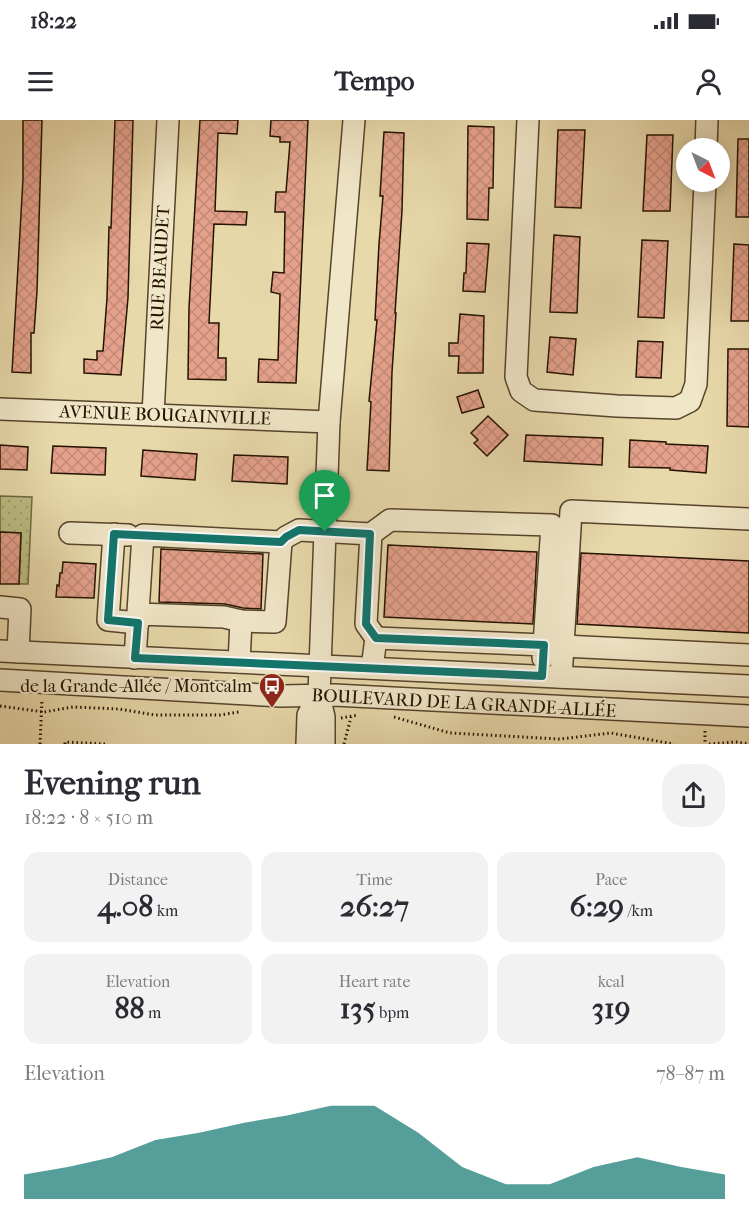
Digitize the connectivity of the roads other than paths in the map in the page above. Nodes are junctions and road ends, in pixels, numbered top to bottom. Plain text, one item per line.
1 (168, 120) edge
2 (354, 120) edge
3 (528, 120) edge
4 (707, 120) edge
5 (706, 138) edge
6 (705, 192) edge
7 (0, 409) edge
8 (153, 415) junction
9 (329, 422) junction
10 (749, 519) edge
11 (325, 532) junction
12 (70, 533) dead end
13 (114, 534) junction
14 (370, 534) junction
15 (143, 535) junction
16 (281, 542) junction
17 (0, 608) edge
18 (138, 618) junction
19 (241, 621) junction
20 (376, 638) junction
21 (554, 645) junction
22 (9, 652) edge
23 (749, 655) edge
24 (135, 658) junction
25 (239, 662) junction
26 (320, 666) junction
27 (372, 668) junction
28 (551, 677) junction
29 (0, 680) edge
30 (749, 686) edge
31 (319, 695) junction
32 (749, 716) edge
33 (307, 744) edge
34 (324, 744) edge

1 - 8 street, RUE BEAUDET
2 - 9 street
3 - 6 street
4 - 5 street
7 - 8 street, AVENUE BOUGAINVILLE
8 - 9 street, AVENUE BOUGAINVILLE
9 - 11 street
10 - 21 street
11 - 14 street
11 - 16 street
11 - 26 street
12 - 13 street
13 - 15 street
13 - 18 street
14 - 20 street
14 - 21 street
15 - 16 street
15 - 18 street
16 - 19 street
17 - 22 street
18 - 19 street
18 - 24 street
19 - 25 street
20 - 21 street
20 - 27 street
21 - 23 street
21 - 28 street
22 - 24 street, BOULEVARD DE LA GRANDE-ALLÉE
24 - 25 street, BOULEVARD DE LA GRANDE-ALLÉE
25 - 26 street, BOULEVARD DE LA GRANDE-ALLÉE
26 - 27 street, BOULEVARD DE LA GRANDE-ALLÉE
26 - 31 street
27 - 28 street, BOULEVARD DE LA GRANDE-ALLÉE
28 - 30 street, BOULEVARD DE LA GRANDE-ALLÉE
29 - 31 street, BOULEVARD DE LA GRANDE-ALLÉE
31 - 32 street, BOULEVARD DE LA GRANDE-ALLÉE
31 - 33 street
31 - 34 street

